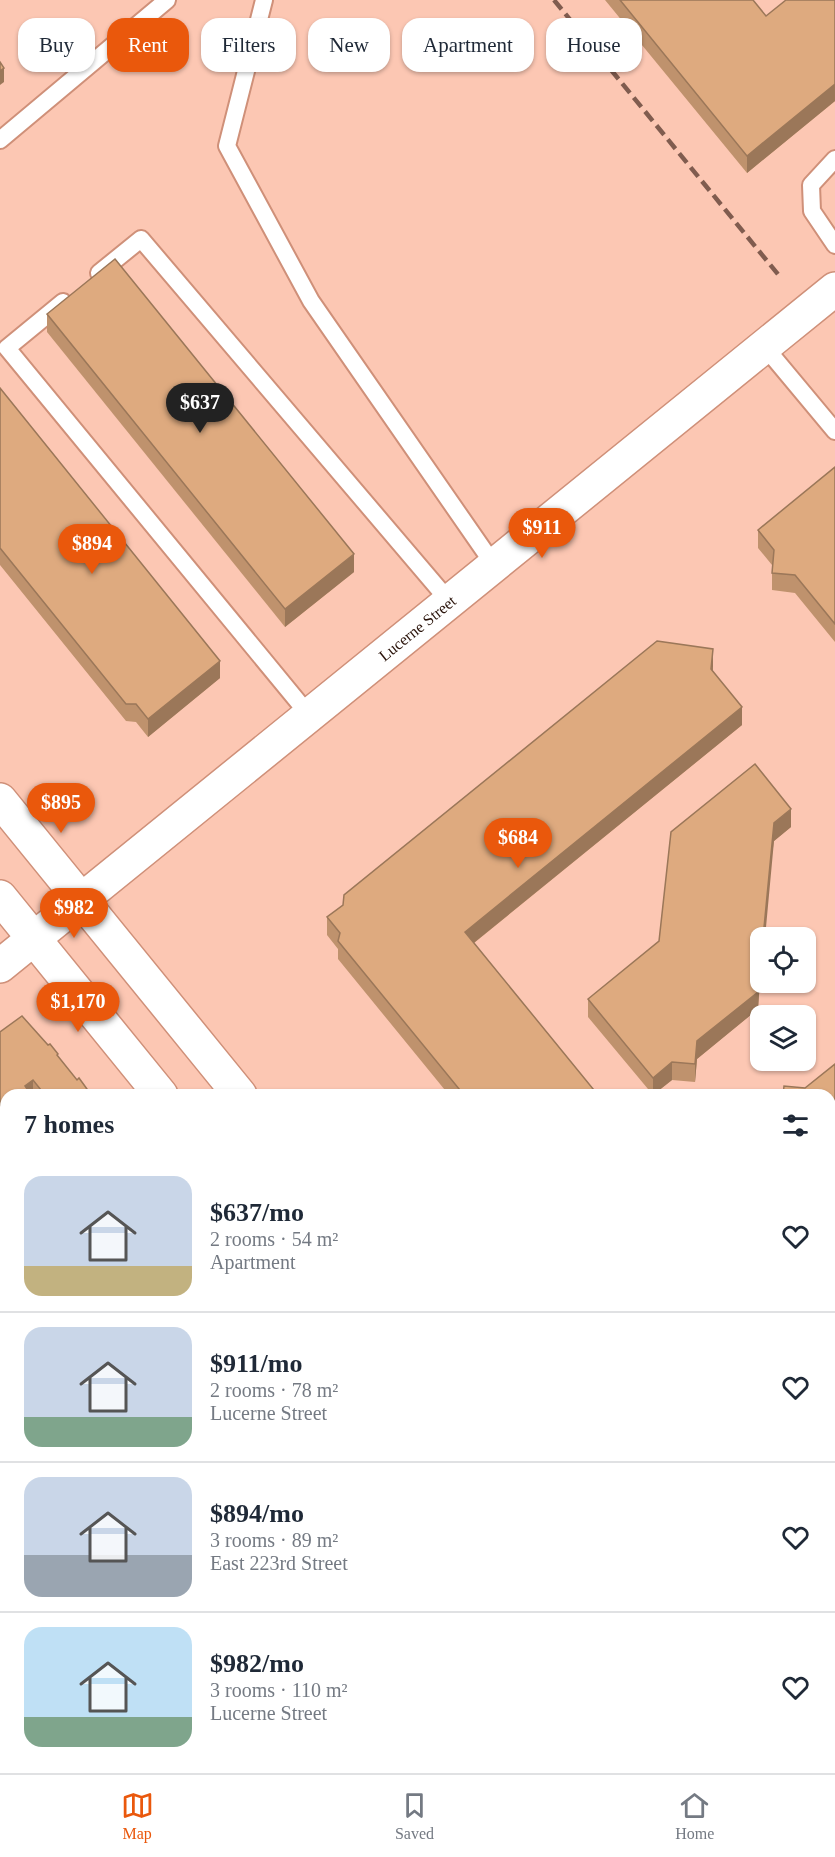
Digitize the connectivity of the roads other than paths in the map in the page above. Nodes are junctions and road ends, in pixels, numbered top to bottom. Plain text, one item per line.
1 (167, 0) edge
2 (264, 0) edge
3 (0, 140) edge
4 (835, 159) edge
5 (835, 245) edge
6 (835, 289) edge
7 (764, 346) junction
8 (3, 351) edge
9 (835, 431) edge
10 (494, 565) junction
11 (449, 601) junction
12 (309, 715) junction
13 (0, 800) edge
14 (0, 897) edge
15 (81, 900) junction
16 (34, 938) junction
17 (0, 966) edge
18 (157, 1089) edge
19 (235, 1089) edge

1 - 3 lane
2 - 10 lane
4 - 5 lane
6 - 7 street, Lucerne Street
7 - 9 lane
7 - 10 street, Lucerne Street
8 - 11 lane
8 - 12 lane
10 - 11 street, Lucerne Street
11 - 12 street, Lucerne Street
12 - 15 street, Lucerne Street
13 - 15 street
14 - 16 street
15 - 16 street, Lucerne Street
15 - 19 street
16 - 17 street, Lucerne Street
16 - 18 street

